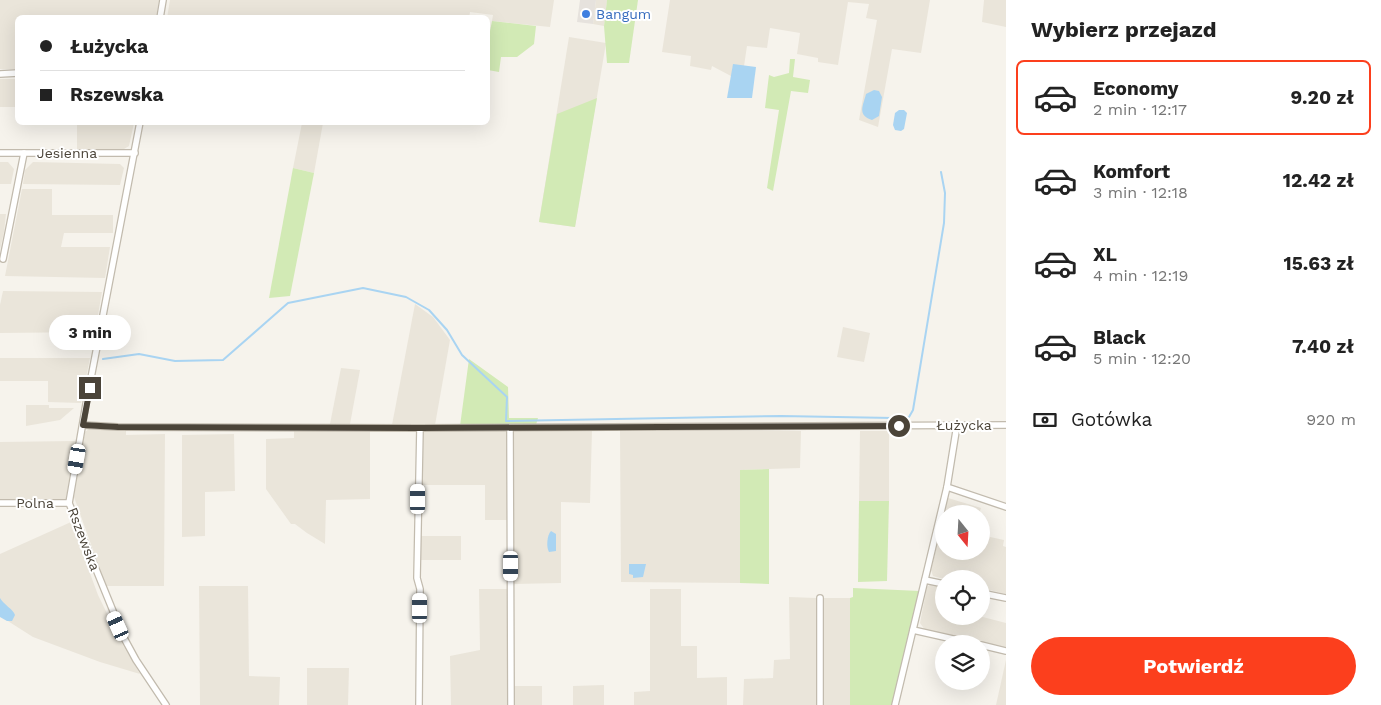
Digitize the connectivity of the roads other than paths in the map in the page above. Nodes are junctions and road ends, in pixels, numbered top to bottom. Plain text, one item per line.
1 (163, 0) edge
2 (160, 15) edge
3 (15, 73) edge
4 (0, 74) edge
5 (140, 125) edge
6 (0, 153) edge
7 (24, 153) junction
8 (135, 153) junction
9 (3, 259) dead end
10 (83, 425) junction
11 (958, 425) junction
12 (1006, 425) edge
13 (420, 428) junction
14 (510, 428) junction
15 (947, 487) junction
16 (69, 503) junction
17 (0, 504) edge
18 (1006, 507) edge
19 (925, 580) junction
20 (935, 582) edge
21 (990, 595) edge
22 (820, 598) dead end
23 (1006, 598) edge
24 (913, 630) junction
25 (935, 635) edge
26 (990, 647) edge
27 (1006, 651) edge
28 (166, 705) edge
29 (419, 705) edge
30 (511, 705) edge
31 (820, 705) edge
32 (895, 705) edge

1 - 2 street
3 - 4 street
5 - 8 street, Rszewska
6 - 7 street, Jesienna
7 - 8 street, Jesienna
7 - 9 street
8 - 10 street, Rszewska
10 - 13 street, Łużycka
10 - 16 street, Rszewska
11 - 12 street, Łużycka
11 - 14 street, Łużycka
11 - 15 street
13 - 14 street, Łużycka
13 - 29 street
14 - 30 street
15 - 18 street
15 - 19 street
16 - 17 street, Polna
16 - 28 street, Rszewska
19 - 20 street
19 - 24 street
21 - 23 street
22 - 31 street
24 - 25 street
24 - 32 street
26 - 27 street

